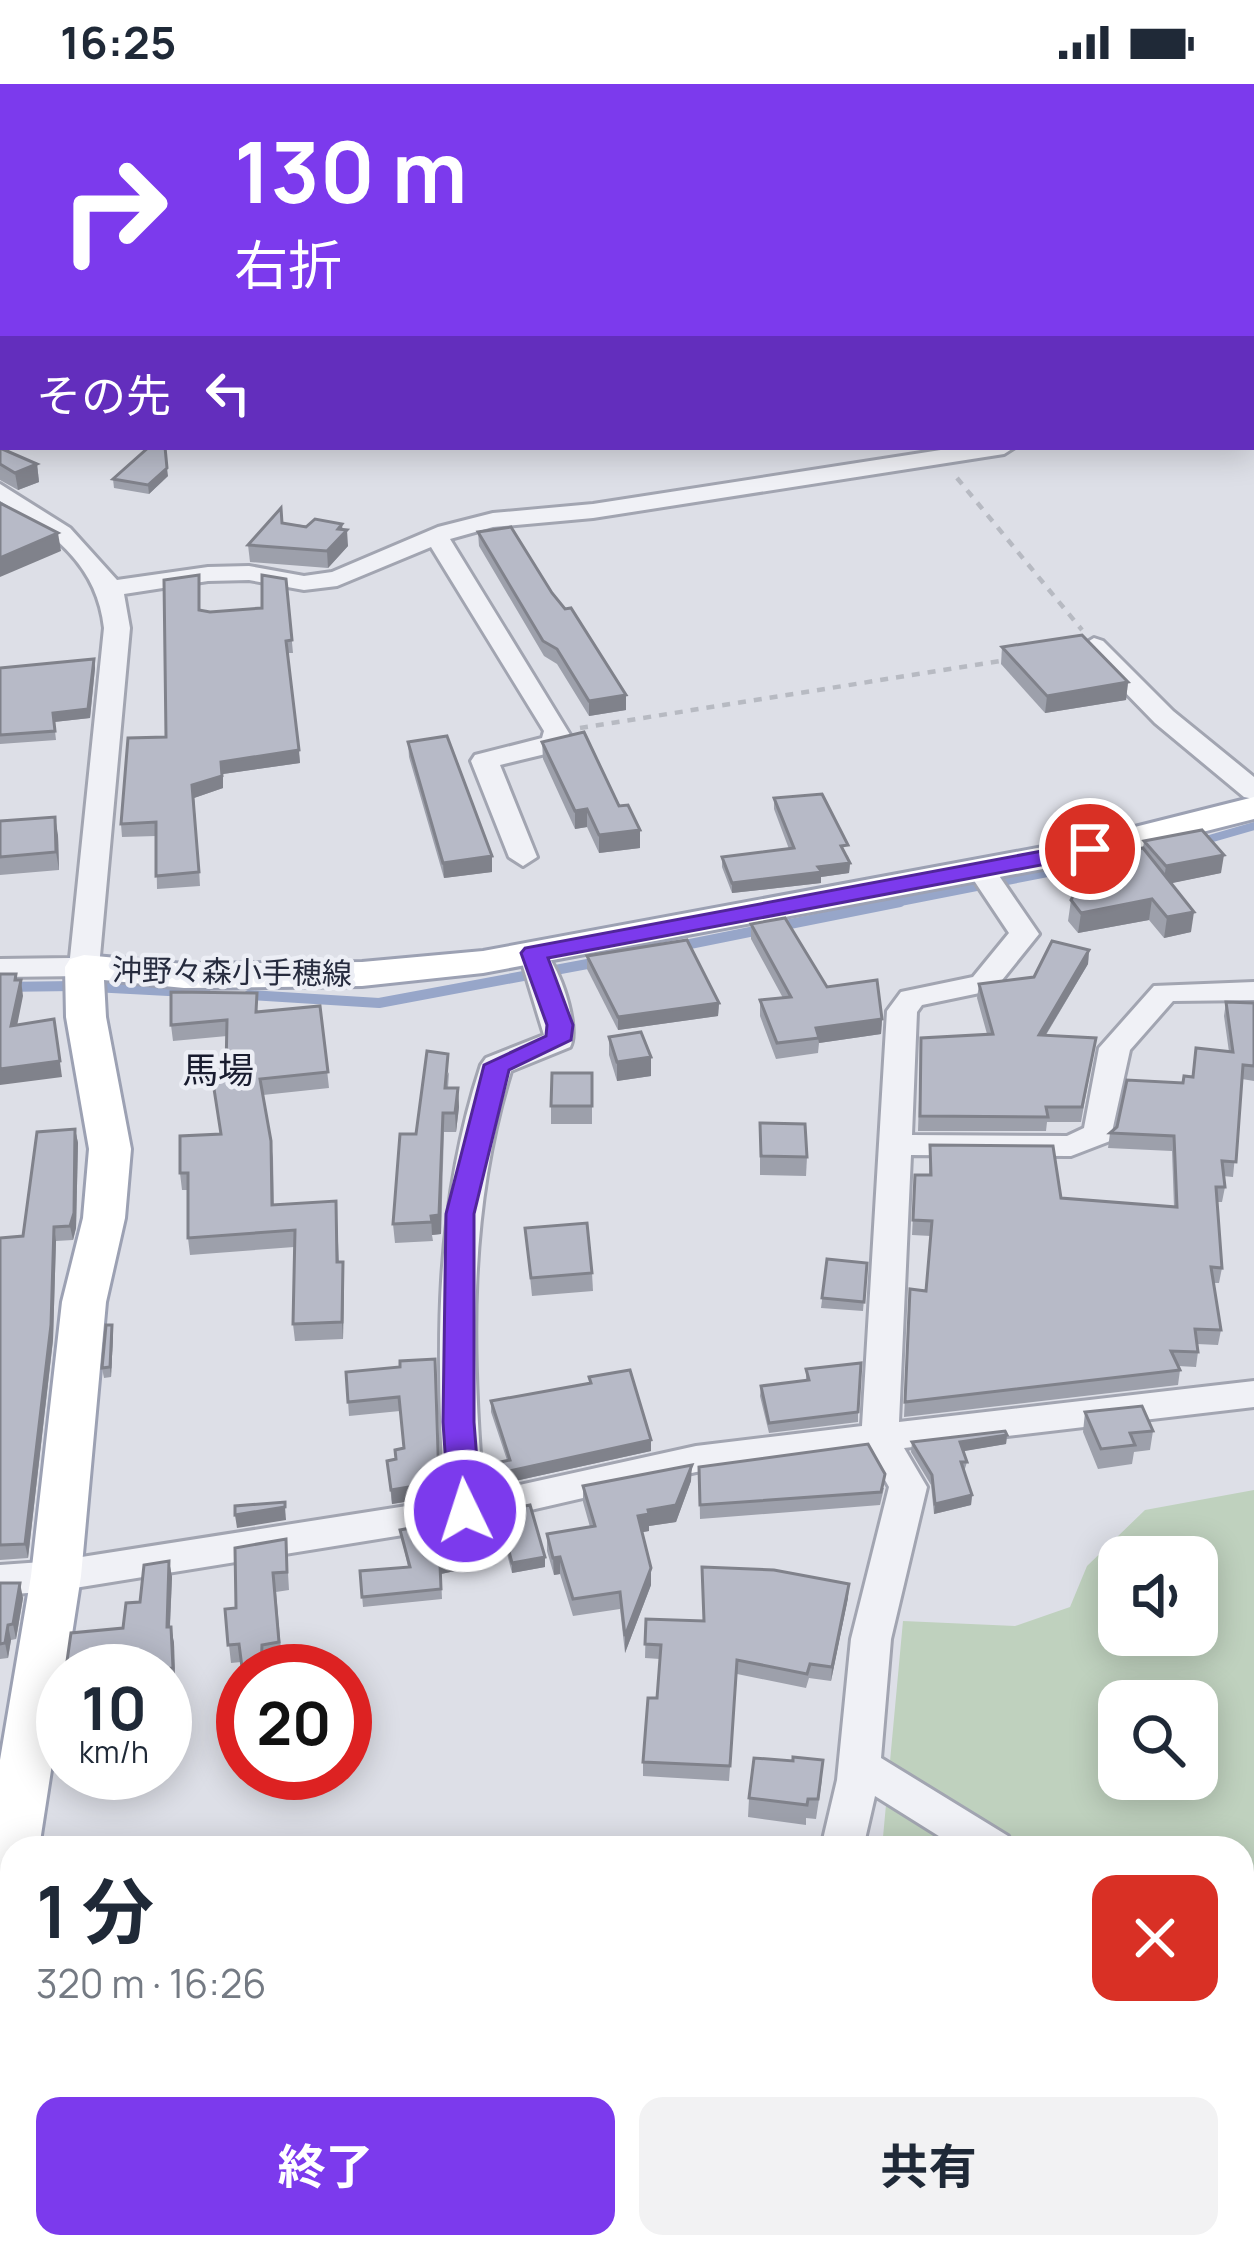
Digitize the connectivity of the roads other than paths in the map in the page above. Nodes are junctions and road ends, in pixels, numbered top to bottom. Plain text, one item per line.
1 (935, 452) edge
2 (0, 491) edge
3 (436, 536) junction
4 (110, 589) junction
5 (1094, 646) edge
6 (1254, 791) edge
7 (1254, 808) edge
8 (523, 857) dead end
9 (981, 870) junction
10 (534, 953) junction
11 (84, 967) junction
12 (0, 968) edge
13 (1254, 991) edge
14 (896, 1145) junction
15 (1254, 1394) edge
16 (880, 1439) junction
17 (465, 1511) junction
18 (56, 1576) junction
19 (0, 1580) edge
20 (860, 1766) junction
21 (14, 1836) edge
22 (845, 1836) edge
23 (974, 1836) edge

1 - 3 street
2 - 4 street
3 - 4 street
3 - 8 street
4 - 11 street
5 - 6 street
7 - 9 main road, 沖野々森小手穂線
9 - 10 main road, 沖野々森小手穂線
9 - 14 street
10 - 11 main road, 沖野々森小手穂線
10 - 17 street
11 - 12 street
11 - 18 main road, 沖野々森小手穂線
13 - 14 street
14 - 16 street
15 - 16 street
16 - 17 street
16 - 20 street
17 - 18 street
18 - 19 street
18 - 21 main road, 沖野々森小手穂線
20 - 22 street
20 - 23 street

